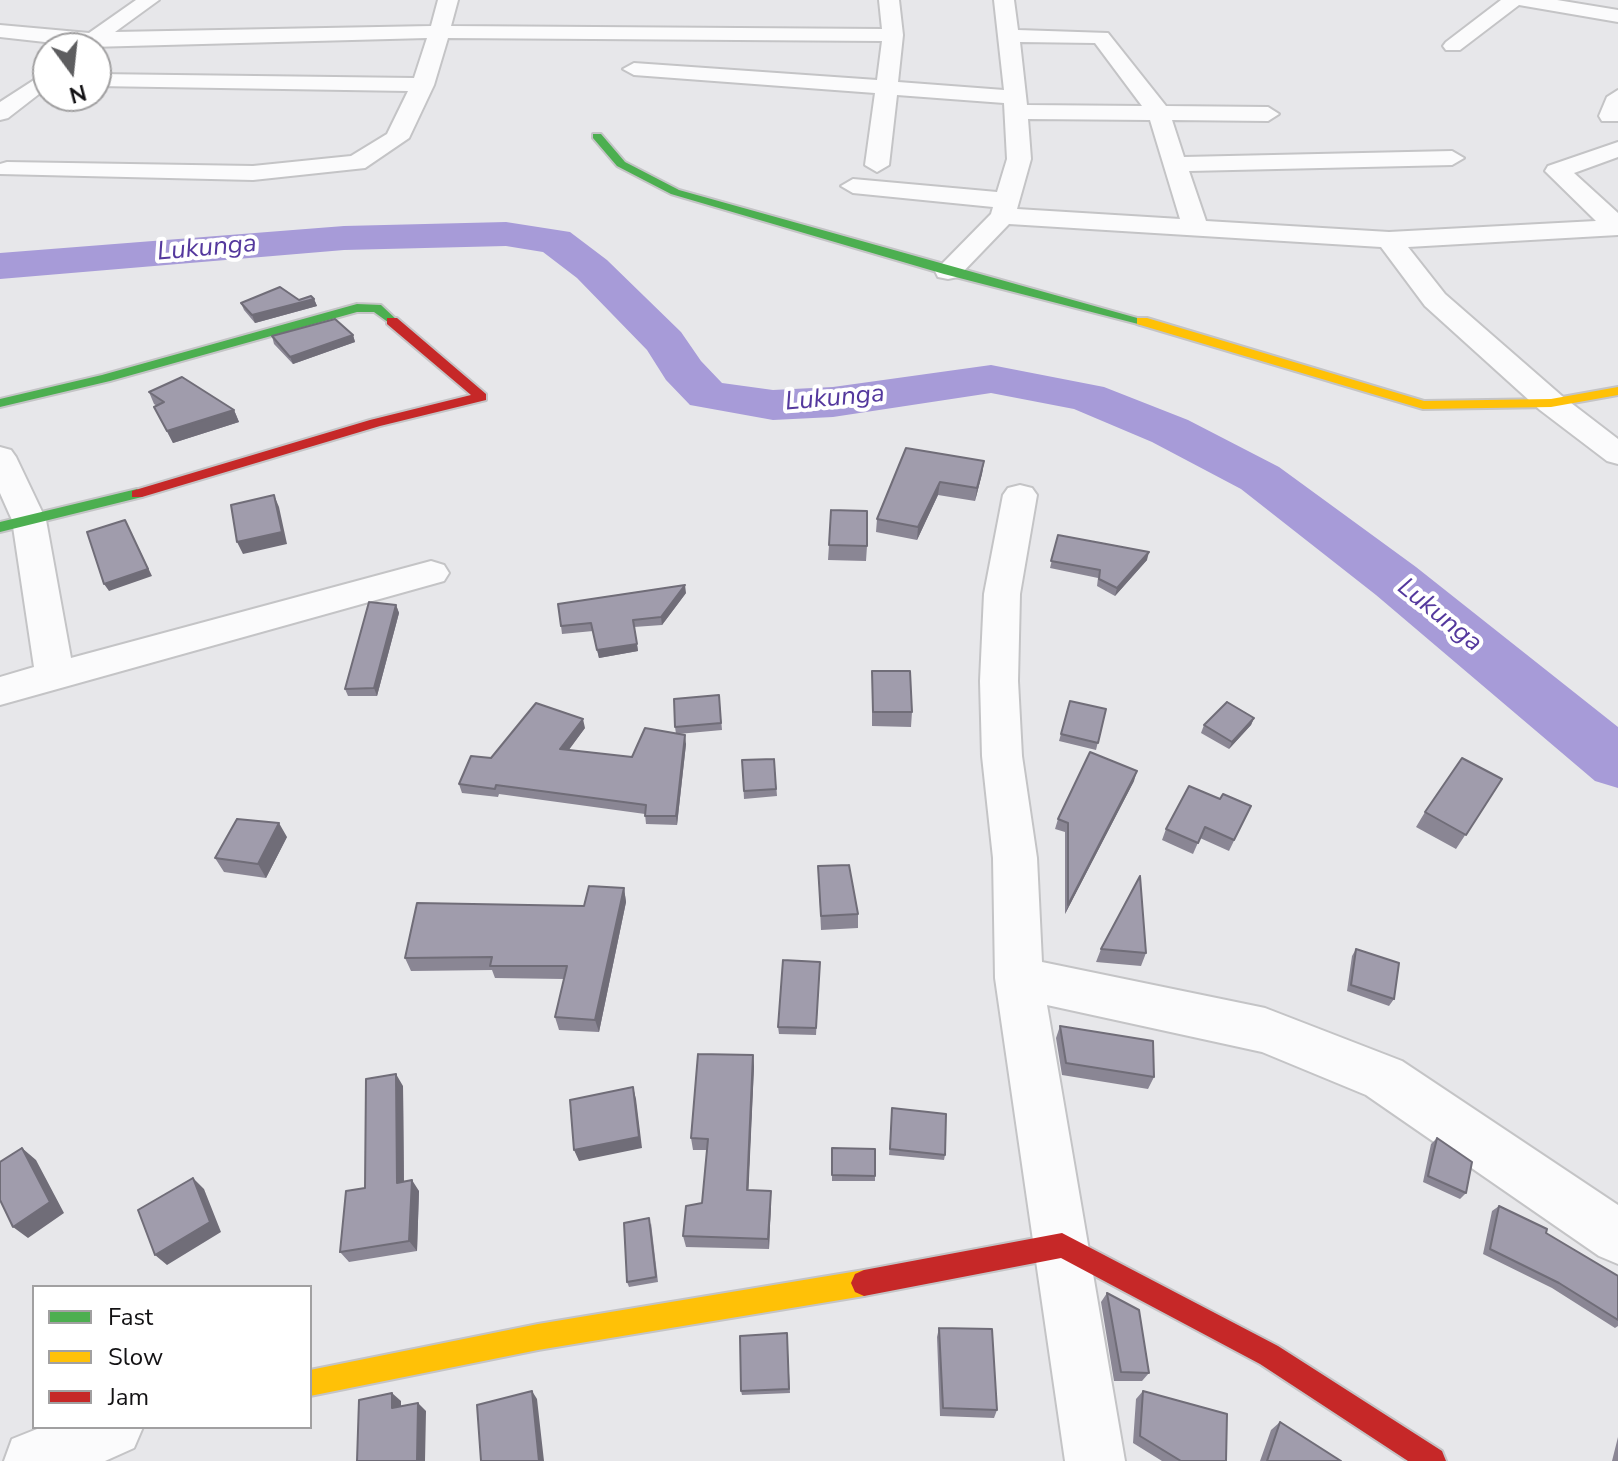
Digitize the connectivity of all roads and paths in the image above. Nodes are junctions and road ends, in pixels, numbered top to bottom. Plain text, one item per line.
1 (149, 0) edge
2 (448, 0) edge
3 (889, 0) edge
4 (1004, 0) edge
5 (1513, 0) edge
6 (1522, 0) edge
7 (565, 10) dead end
8 (769, 11) dead end
9 (1618, 16) edge
10 (550, 30) junction
11 (0, 31) edge
12 (105, 32) edge
13 (439, 32) junction
14 (763, 33) junction
15 (893, 35) junction
16 (32, 36) edge
17 (1009, 36) junction
18 (112, 43) edge
19 (1453, 46) dead end
20 (634, 69) dead end
21 (16, 77) dead end
22 (32, 78) edge
23 (112, 80) edge
24 (423, 85) junction
25 (886, 87) junction
26 (32, 90) edge
27 (1016, 105) junction
28 (0, 113) edge
29 (1159, 113) junction
30 (1268, 114) dead end
31 (597, 136) dead end
32 (1618, 149) edge
33 (1452, 158) dead end
34 (1176, 164) junction
35 (877, 165) dead end
36 (7, 169) dead end
37 (853, 186) dead end
38 (1006, 208) junction
39 (1195, 228) junction
40 (1389, 240) junction
41 (948, 271) junction
42 (1618, 391) edge
43 (0, 403) edge
44 (1551, 403) junction
45 (1618, 454) edge
46 (0, 457) edge
47 (1020, 495) dead end
48 (15, 524) edge
49 (431, 573) dead end
50 (55, 676) junction
51 (0, 691) edge
52 (1019, 978) junction
53 (1618, 1237) edge
54 (1062, 1245) junction
55 (312, 1383) edge
56 (108, 1429) edge
57 (34, 1461) edge
58 (1095, 1461) edge
59 (1432, 1461) edge

1 - 12 street
2 - 13 street
3 - 15 street
4 - 17 street
5 - 19 street
6 - 9 street
7 - 10 street
8 - 14 street
10 - 13 street
10 - 14 street
11 - 16 street
13 - 18 street
13 - 24 street
14 - 15 street
15 - 25 street
17 - 27 street
17 - 29 street
20 - 25 street
21 - 22 street
23 - 24 street
24 - 36 street
25 - 27 street
25 - 35 street
26 - 28 street
27 - 29 street
27 - 38 street
29 - 30 street
29 - 34 street
31 - 41 street
32 - 40 street
33 - 34 street
34 - 39 street
37 - 38 street
38 - 39 street
38 - 41 street
39 - 40 street
40 - 44 street
41 - 44 street
42 - 44 street
43 - 48 street
44 - 45 street
46 - 48 street
47 - 52 street
48 - 50 street
49 - 50 street
50 - 51 street
52 - 53 street
52 - 54 street
54 - 55 street
54 - 58 street
54 - 59 street
56 - 57 street

